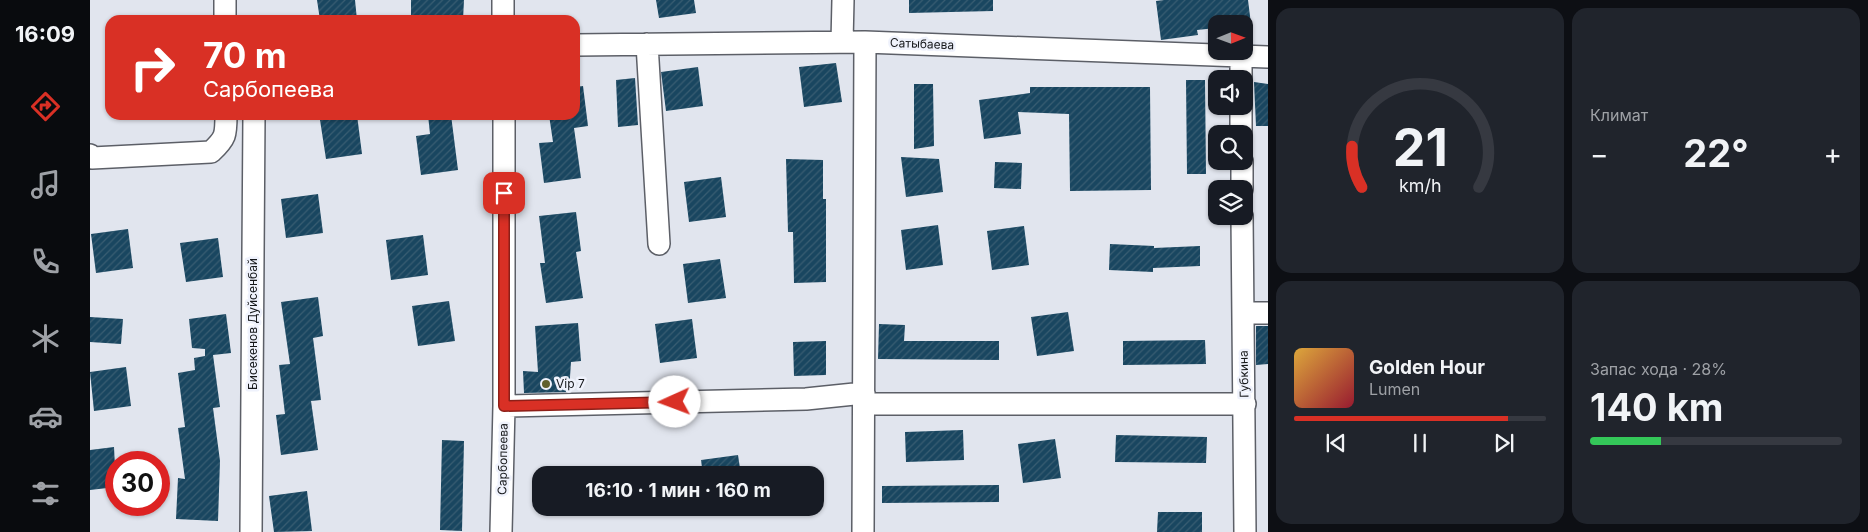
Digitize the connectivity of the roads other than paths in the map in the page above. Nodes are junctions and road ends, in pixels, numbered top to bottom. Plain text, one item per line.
1 (225, 0) edge
2 (503, 0) edge
3 (843, 0) edge
4 (225, 15) edge
5 (504, 15) edge
6 (842, 42) junction
7 (866, 42) junction
8 (647, 44) junction
9 (580, 45) edge
10 (1208, 55) edge
11 (1253, 56) edge
12 (1268, 57) edge
13 (226, 120) edge
14 (254, 120) edge
15 (504, 120) edge
16 (90, 155) edge
17 (1242, 225) edge
18 (659, 244) dead end
19 (1244, 313) junction
20 (1268, 313) edge
21 (864, 399) junction
22 (1244, 404) junction
23 (504, 406) junction
24 (251, 532) edge
25 (501, 532) edge
26 (863, 532) edge
27 (1245, 532) edge

1 - 4 street
2 - 5 street
3 - 6 street
6 - 7 street, Сатыбаева
6 - 8 street, Сатыбаева
7 - 10 street, Сатыбаева
7 - 21 street
8 - 9 street, Сатыбаева
8 - 18 street
11 - 12 street, Сатыбаева
13 - 16 street
14 - 24 street, Бисекенов Дуйсенбай
15 - 23 street, Сарбопеева
17 - 19 street, Губкина
19 - 20 street
19 - 22 street, Губкина
21 - 22 street
21 - 23 street
21 - 26 street
22 - 27 street, Губкина
23 - 25 street, Сарбопеева

